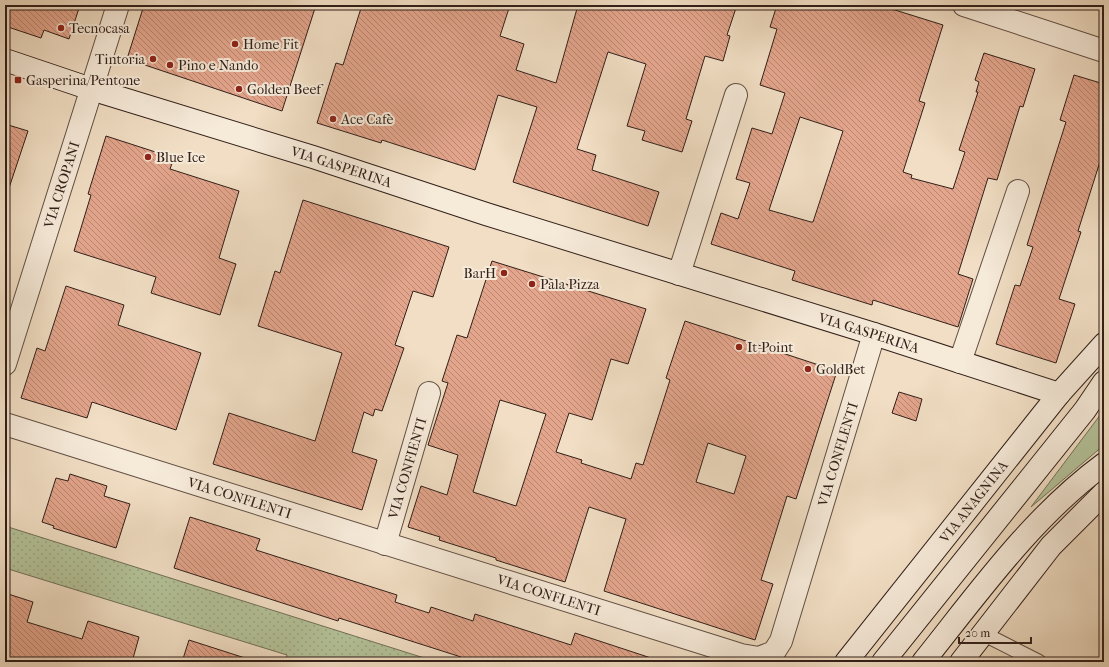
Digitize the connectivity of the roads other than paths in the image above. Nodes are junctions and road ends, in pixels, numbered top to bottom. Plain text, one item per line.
1 (118, 5) edge
2 (964, 5) edge
3 (1104, 51) edge
4 (5, 60) edge
5 (91, 89) junction
6 (736, 96) dead end
7 (1018, 192) dead end
8 (679, 274) junction
9 (874, 334) junction
10 (1104, 344) edge
11 (960, 362) junction
12 (5, 364) edge
13 (1104, 382) edge
14 (429, 393) dead end
15 (1059, 394) junction
16 (5, 424) edge
17 (1104, 464) edge
18 (1104, 493) edge
19 (385, 544) junction
20 (984, 634) junction
21 (846, 662) edge
22 (883, 662) edge
23 (923, 662) edge
24 (961, 662) edge
25 (1039, 662) edge

1 - 5 street, VIA CROPANI
2 - 3 street
4 - 5 street, VIA GASPERINA
5 - 8 street, VIA GASPERINA
5 - 12 street, VIA CROPANI
6 - 8 street
7 - 11 street
8 - 9 street, VIA GASPERINA
9 - 11 street, VIA GASPERINA
9 - 19 street, VIA CONFLENTI
10 - 15 street, VIA ANAGNINA
11 - 15 street, VIA GASPERINA
13 - 22 street, VIA ANAGNINA
14 - 19 street, VIA CONFIENTI
15 - 21 street, VIA ANAGNINA
16 - 19 street, VIA CONFLENTI
17 - 23 street
18 - 20 street
20 - 24 street
20 - 25 lane

